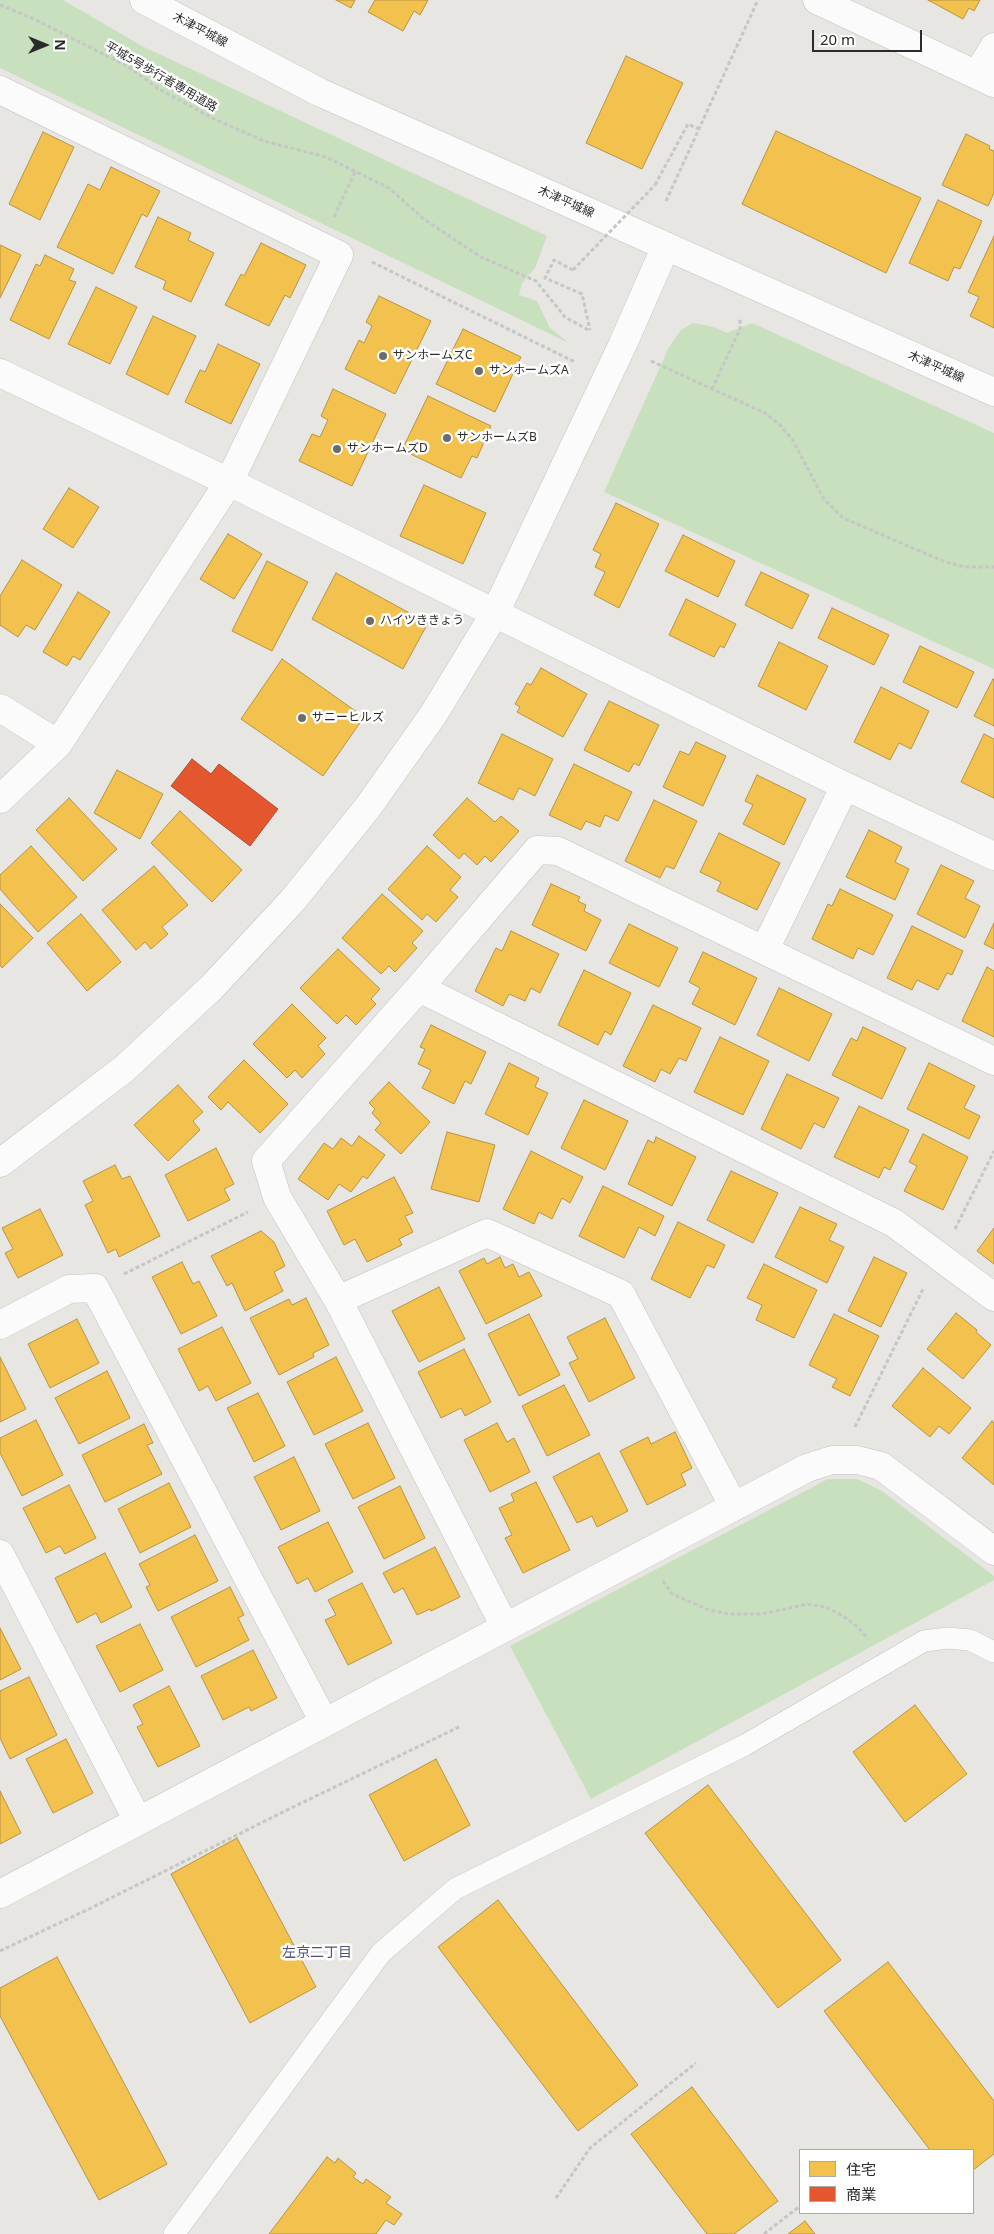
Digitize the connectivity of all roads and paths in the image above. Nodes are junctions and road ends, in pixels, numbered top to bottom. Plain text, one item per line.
1 (144, 0) edge
2 (758, 0) edge
3 (817, 0) edge
4 (0, 5) edge
5 (994, 47) edge
6 (985, 79) edge
7 (0, 90) edge
8 (699, 129) junction
9 (355, 172) junction
10 (666, 201) dead end
11 (666, 246) junction
12 (330, 251) junction
13 (740, 318) dead end
14 (651, 360) dead end
15 (575, 362) dead end
16 (0, 372) edge
17 (712, 389) junction
18 (994, 392) edge
19 (229, 482) junction
20 (994, 567) edge
21 (495, 613) junction
22 (0, 708) edge
23 (58, 744) junction
24 (845, 786) junction
25 (0, 799) edge
26 (994, 856) edge
27 (765, 949) junction
28 (419, 988) junction
29 (994, 1062) edge
30 (0, 1163) edge
31 (277, 1197) junction
32 (95, 1288) junction
33 (994, 1297) edge
34 (338, 1300) junction
35 (0, 1325) edge
36 (734, 1507) junction
37 (649, 1551) junction
38 (994, 1552) edge
39 (0, 1554) edge
40 (505, 1626) junction
41 (994, 1652) edge
42 (885, 1664) junction
43 (324, 1722) junction
44 (461, 1726) dead end
45 (138, 1821) junction
46 (0, 1894) edge
47 (0, 1951) edge
48 (696, 2063) dead end
49 (556, 2198) dead end
50 (799, 2207) edge
51 (174, 2234) edge
52 (764, 2234) edge

1 - 11 street, 木津平城線
2 - 8 path
3 - 6 street
4 - 9 path, 平城5号歩行者専用道路
5 - 6 street
7 - 12 street
8 - 9 path, 平城5号歩行者専用道路, bridge
8 - 10 path
9 - 12 path
11 - 18 street, 木津平城線
11 - 21 street
12 - 15 path
12 - 19 street
13 - 17 path
14 - 17 path
16 - 19 street
17 - 20 path
19 - 21 street
19 - 23 street
21 - 24 street
21 - 30 street
22 - 23 street
23 - 25 street
24 - 26 street
24 - 27 street
27 - 28 street
27 - 29 street
28 - 31 street
28 - 33 street
31 - 32 path
31 - 34 street
32 - 35 street
32 - 43 street
34 - 36 street
34 - 40 street
36 - 37 street
36 - 38 street
37 - 40 street
37 - 42 path
39 - 45 street
40 - 43 street
41 - 42 lane
42 - 51 lane
43 - 45 street
44 - 47 path
45 - 46 street
48 - 49 path
50 - 52 path

